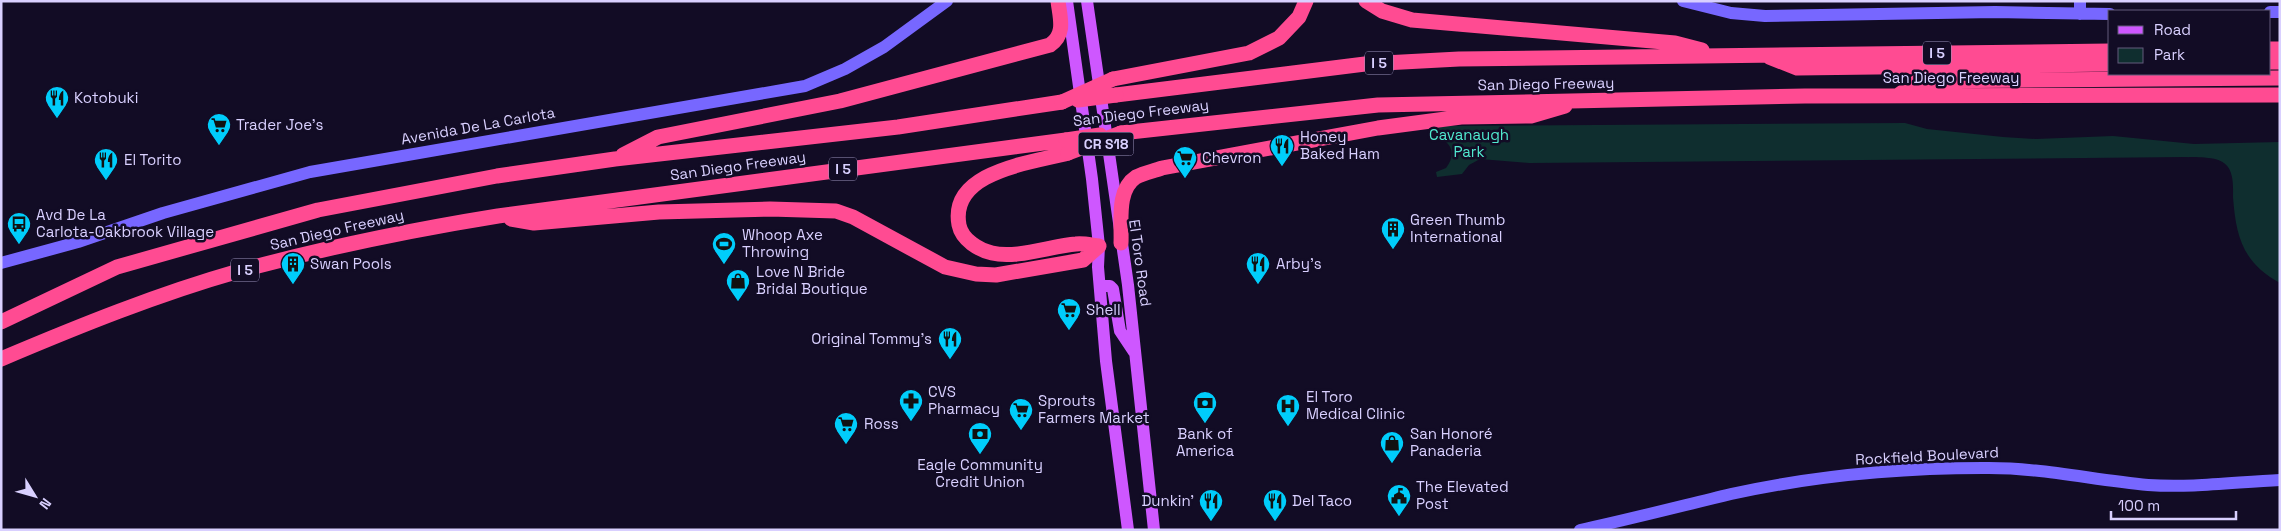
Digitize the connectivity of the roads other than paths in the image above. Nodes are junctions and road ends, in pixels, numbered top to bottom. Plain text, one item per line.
1 (947, 1) edge
2 (1058, 1) edge
3 (1067, 1) edge
4 (1088, 1) edge
5 (1306, 1) edge
6 (1366, 1) edge
7 (1683, 1) edge
8 (2045, 7) edge
9 (2080, 8) edge
10 (2108, 14) edge
11 (2108, 51) edge
12 (1763, 54) junction
13 (1718, 55) junction
14 (2108, 64) edge
15 (2280, 78) edge
16 (2280, 95) edge
17 (1897, 96) junction
18 (1586, 101) junction
19 (1062, 102) junction
20 (1068, 146) junction
21 (614, 160) junction
22 (498, 216) junction
23 (1121, 243) junction
24 (1099, 246) junction
25 (1, 263) edge
26 (1100, 286) junction
27 (1, 322) edge
28 (1134, 352) junction
29 (1, 359) edge
30 (2280, 480) edge
31 (1152, 504) junction
32 (1128, 530) edge
33 (1154, 530) edge
34 (1161, 530) edge
35 (1580, 530) edge

1 - 25 main road, Avenida De La Carlota
2 - 21 highway
3 - 24 main road, CR S18
4 - 23 main road, El Toro Road / CR S18
5 - 19 highway, bridge
6 - 13 highway
7 - 8 main road
8 - 9 main road
9 - 10 main road
11 - 12 highway, San Diego Freeway / I 5
12 - 13 highway, San Diego Freeway / I 5
12 - 14 highway
13 - 19 highway, San Diego Freeway / I 5, bridge
15 - 17 highway
16 - 17 highway, San Diego Freeway
17 - 18 highway, San Diego Freeway
18 - 20 highway, San Diego Freeway, bridge
18 - 23 highway
19 - 21 highway, San Diego Freeway / I 5
20 - 22 highway, San Diego Freeway / I 5
20 - 24 highway
21 - 27 highway, San Diego Freeway / I 5
22 - 24 highway
22 - 29 highway, San Diego Freeway / I 5
23 - 28 main road, El Toro Road / CR S18
24 - 26 main road, CR S18
26 - 28 main road
26 - 32 main road, CR S18
28 - 31 main road, El Toro Road / CR S18
30 - 35 main road, Rockfield Boulevard
31 - 33 main road, El Toro Road / CR S18
31 - 34 main road

